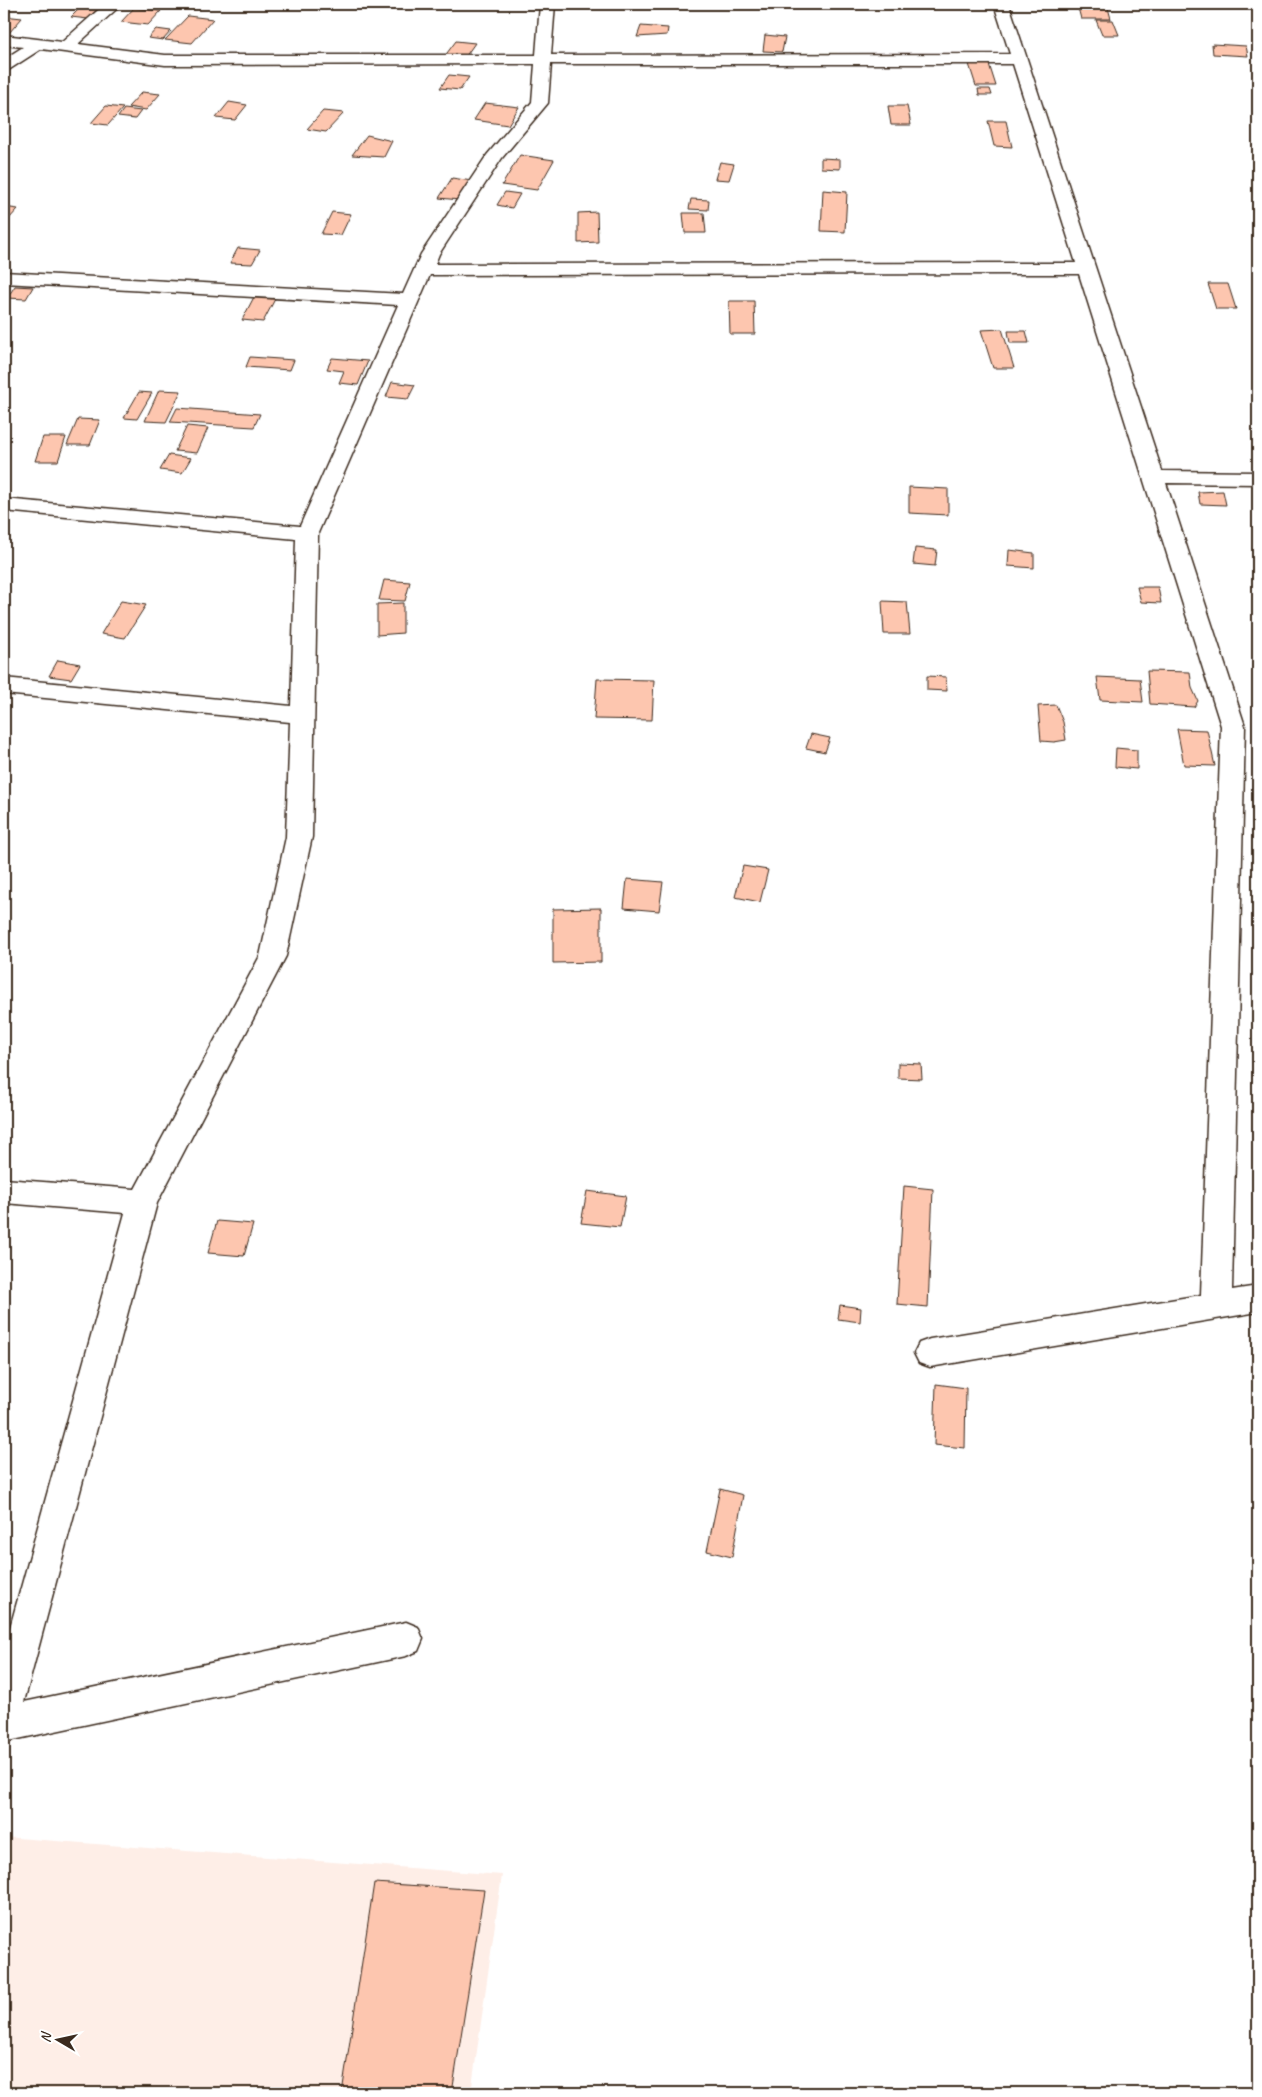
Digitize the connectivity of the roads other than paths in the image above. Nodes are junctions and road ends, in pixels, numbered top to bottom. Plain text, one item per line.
1 (114, 4) edge
2 (547, 4) edge
3 (1002, 4) edge
4 (4, 40) edge
5 (38, 44) junction
6 (65, 48) junction
7 (1019, 59) junction
8 (543, 60) junction
9 (4, 66) edge
10 (1086, 268) junction
11 (423, 270) junction
12 (4, 277) edge
13 (410, 300) junction
14 (1153, 476) junction
15 (1258, 478) edge
16 (4, 505) edge
17 (307, 533) junction
18 (4, 686) edge
19 (302, 715) junction
20 (4, 1192) edge
21 (143, 1202) junction
22 (1258, 1299) edge
23 (1216, 1306) junction
24 (930, 1353) dead end
25 (406, 1639) dead end
26 (4, 1711) edge
27 (4, 1724) edge

1 - 6 street
2 - 8 street
3 - 7 street
4 - 5 street
5 - 6 street
5 - 9 street
6 - 8 street
7 - 8 street
7 - 10 street
8 - 11 street
10 - 11 street
10 - 14 street
11 - 13 street
12 - 13 street
13 - 17 street
14 - 15 street
14 - 23 street
16 - 17 street
17 - 19 street
18 - 19 street
19 - 21 street
20 - 21 street
21 - 26 street
22 - 23 street
23 - 24 street
25 - 27 street

